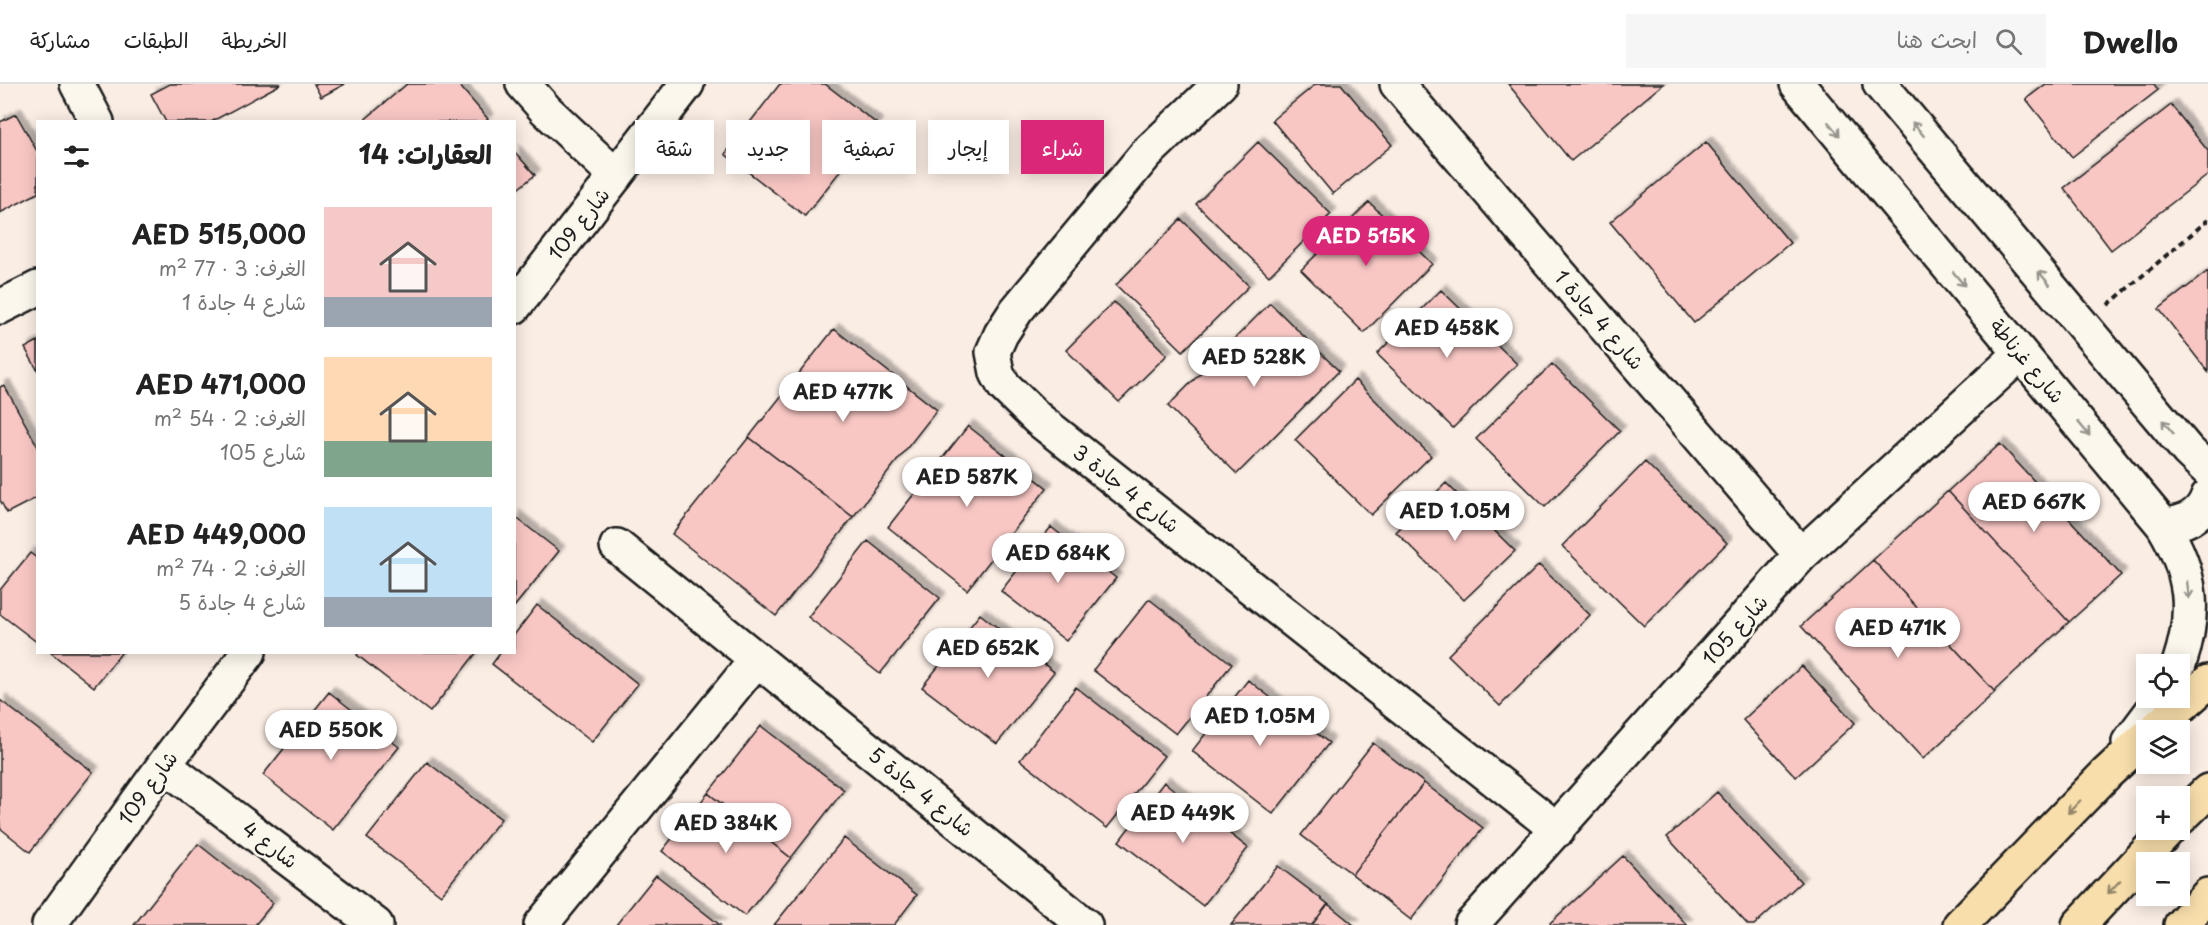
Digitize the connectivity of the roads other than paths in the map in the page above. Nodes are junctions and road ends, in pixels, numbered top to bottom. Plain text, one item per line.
1 (77, 84) edge
2 (523, 84) edge
3 (687, 84) edge
4 (1220, 84) edge
5 (1397, 84) edge
6 (1797, 84) edge
7 (1880, 84) edge
8 (96, 120) edge
9 (616, 176) junction
10 (36, 289) edge
11 (516, 304) edge
12 (0, 307) edge
13 (2020, 354) junction
14 (2208, 470) edge
15 (2208, 496) edge
16 (2163, 525) junction
17 (617, 546) dead end
18 (1801, 555) junction
19 (247, 654) edge
20 (2182, 654) edge
21 (757, 659) junction
22 (2208, 682) edge
23 (2155, 708) edge
24 (2165, 720) edge
25 (2136, 746) edge
26 (164, 765) junction
27 (2107, 774) junction
28 (2208, 791) edge
29 (2190, 808) edge
30 (1558, 830) junction
31 (2159, 840) edge
32 (2208, 895) edge
33 (49, 925) edge
34 (376, 925) edge
35 (541, 925) edge
36 (1085, 925) edge
37 (1471, 925) edge
38 (1960, 925) edge
39 (2079, 925) edge
40 (2181, 925) edge

1 - 8 street
2 - 9 street
3 - 9 street, شارع 109
4 - 30 street, شارع 4 جادة 3
5 - 18 street, شارع 4 جادة 1
6 -> 13 street, شارع غرناطة
14 -> 7 street
9 - 11 street, شارع 109
10 - 12 street
13 -> 16 street, شارع غرناطة
13 - 18 street, شارع 105
15 - 16 street
16 -> 20 street, شارع غرناطة
17 - 21 street, شارع 4 جادة 5
18 - 30 street, شارع 105
19 - 26 street, شارع 109
21 - 35 street
21 - 36 street, شارع 4 جادة 5
22 - 24 main road
23 - 27 street
25 - 27 main road
26 - 33 street, شارع 109
26 - 34 street, شارع 4
27 -> 38 main road
28 - 29 main road
30 - 37 street, شارع 105
31 -> 39 main road
32 - 40 main road

